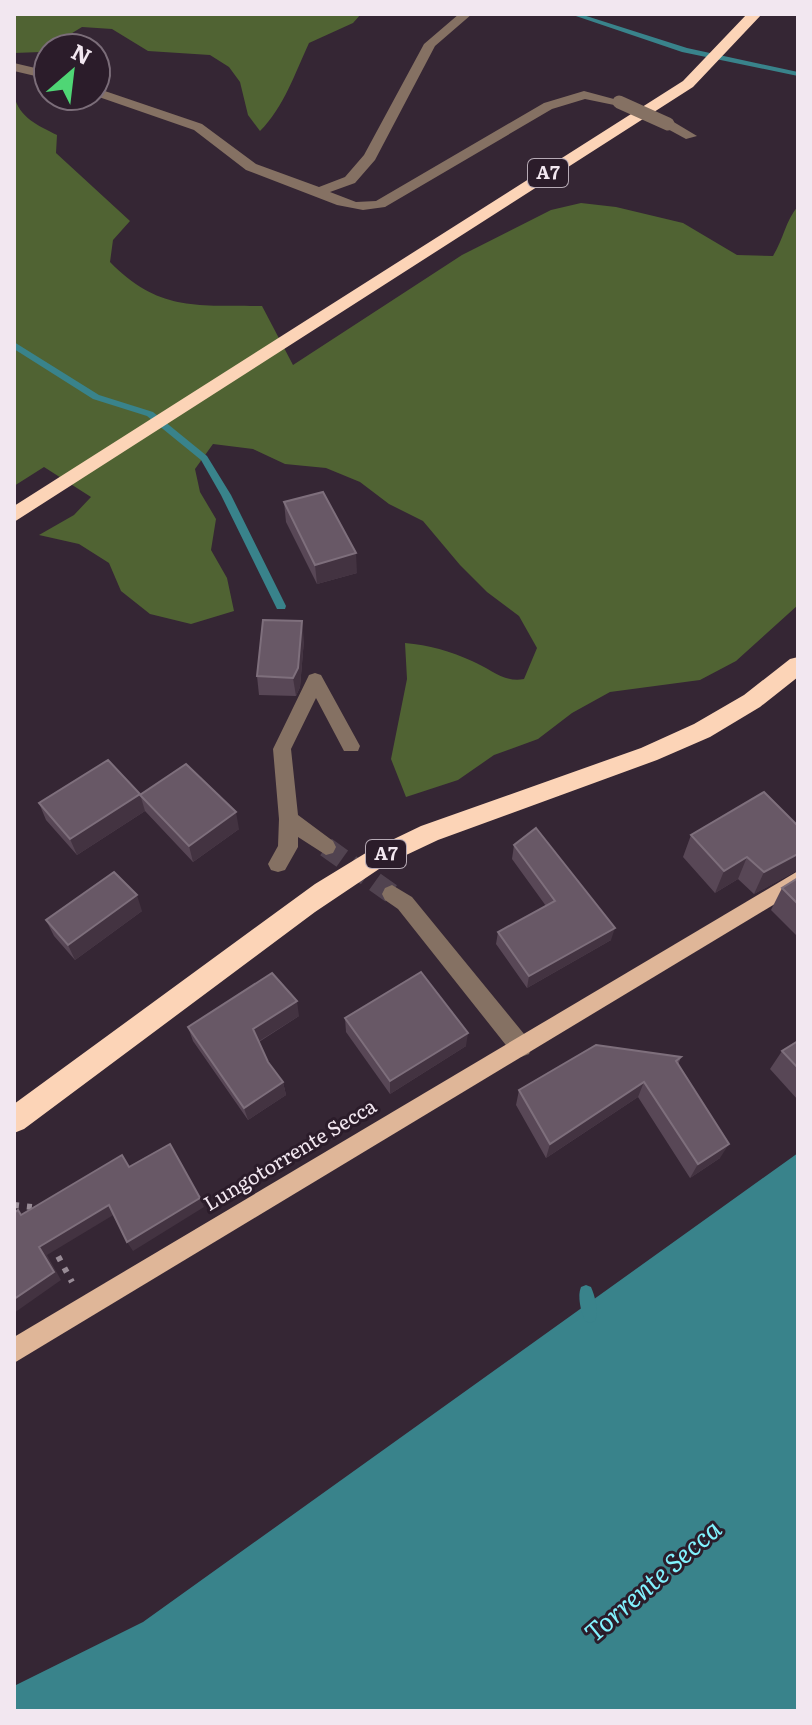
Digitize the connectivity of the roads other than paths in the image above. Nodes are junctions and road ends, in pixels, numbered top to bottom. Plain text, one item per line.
1 (466, 14) edge
2 (755, 14) edge
3 (112, 97) edge
4 (691, 136) dead end
5 (319, 191) junction
6 (16, 514) edge
7 (798, 665) edge
8 (351, 746) dead end
9 (289, 819) junction
10 (326, 847) tunnel mouth
11 (278, 864) dead end
12 (798, 880) edge
13 (392, 894) tunnel mouth
14 (521, 1047) junction
15 (14, 1120) edge
16 (14, 1351) edge

1 - 5 street
2 - 6 highway, A7
3 - 5 street
4 - 5 street, bridge
7 - 15 highway, A7
8 - 9 street
9 - 10 street
9 - 11 street
12 - 14 main road, Lungotorrente Secca
13 - 14 street
14 - 16 main road, Lungotorrente Secca

